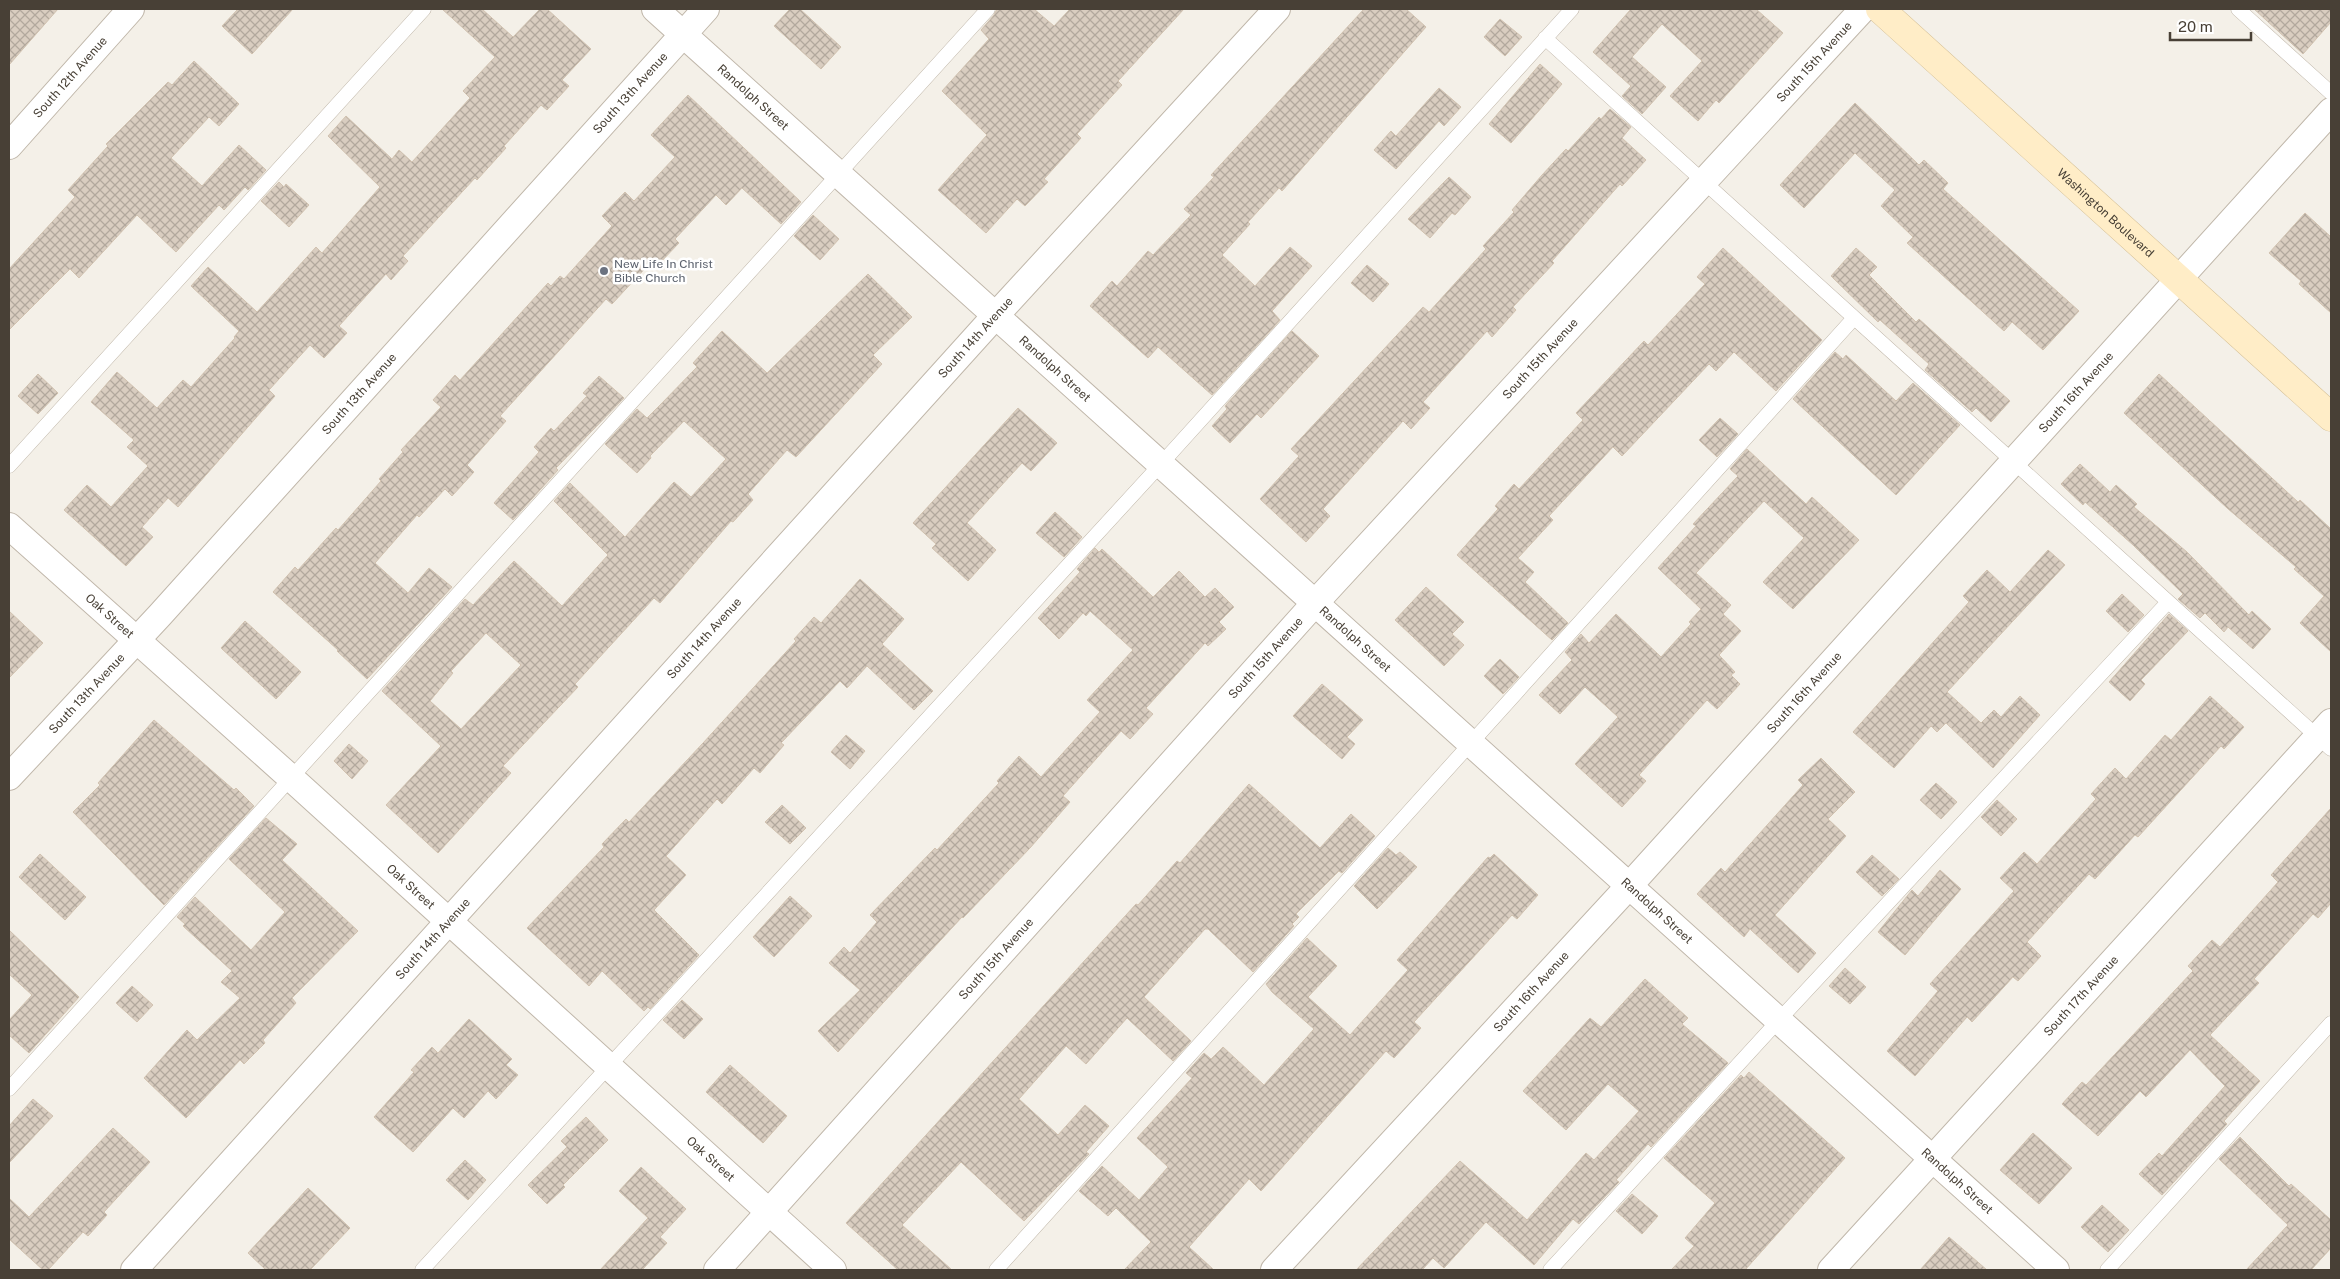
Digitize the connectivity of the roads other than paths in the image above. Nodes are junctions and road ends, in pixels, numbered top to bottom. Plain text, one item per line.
1 (131, 9) edge
2 (424, 9) edge
3 (655, 9) edge
4 (706, 9) edge
5 (988, 9) edge
6 (1277, 9) edge
7 (1572, 9) edge
8 (1863, 9) edge
9 (1880, 9) edge
10 (2238, 9) edge
11 (683, 34) junction
12 (1545, 38) junction
13 (2331, 93) edge
14 (2331, 111) edge
15 (9, 146) edge
16 (839, 174) junction
17 (1704, 182) junction
18 (2179, 279) junction
19 (996, 315) junction
20 (1854, 318) junction
21 (2331, 417) edge
22 (2013, 462) junction
23 (1160, 464) junction
24 (9, 466) edge
25 (9, 526) edge
26 (2168, 602) junction
27 (1315, 603) junction
28 (135, 641) junction
29 (2327, 736) edge
30 (1472, 744) junction
31 (9, 776) edge
32 (291, 778) junction
33 (1629, 886) junction
34 (448, 921) junction
35 (1778, 1020) junction
36 (2331, 1024) edge
37 (608, 1066) junction
38 (9, 1089) edge
39 (1932, 1159) junction
40 (770, 1213) junction
41 (134, 1270) edge
42 (422, 1270) edge
43 (717, 1270) edge
44 (833, 1270) edge
45 (996, 1270) edge
46 (1274, 1270) edge
47 (1550, 1270) edge
48 (1831, 1270) edge
49 (2056, 1270) edge
50 (2107, 1270) edge

1 - 15 street, South 12th Avenue
2 - 24 lane
3 - 11 street, Randolph Street
4 - 11 street, South 13th Avenue
5 - 16 lane
6 - 19 street, South 14th Avenue
7 - 12 lane
8 - 17 street, South 15th Avenue
9 - 18 street, Washington Boulevard
10 - 13 lane
11 - 16 street, Randolph Street
11 - 28 street, South 13th Avenue
12 - 17 lane
12 - 23 lane
14 - 18 street, South 16th Avenue
16 - 19 street, Randolph Street
16 - 32 lane
17 - 20 lane
17 - 27 street, South 15th Avenue
18 - 21 street, Washington Boulevard
18 - 22 street, South 16th Avenue
19 - 23 street, Randolph Street
19 - 34 street, South 14th Avenue
20 - 22 lane
20 - 30 lane
22 - 26 lane
22 - 33 street, South 16th Avenue
23 - 27 street, Randolph Street
23 - 37 lane
25 - 28 street, Oak Street
26 - 29 lane
26 - 35 lane
27 - 30 street, Randolph Street
27 - 40 street, South 15th Avenue
28 - 31 street, South 13th Avenue
28 - 32 street, Oak Street
29 - 39 street, South 17th Avenue
30 - 33 street, Randolph Street
30 - 45 lane
32 - 34 street, Oak Street
32 - 38 lane
33 - 35 street, Randolph Street
33 - 46 street, South 16th Avenue
34 - 37 street, Oak Street
34 - 41 street, South 14th Avenue
35 - 39 street, Randolph Street
35 - 47 lane
36 - 50 lane
37 - 40 street, Oak Street
37 - 42 lane
39 - 48 street, South 17th Avenue
39 - 49 street, Randolph Street
40 - 43 street, South 15th Avenue
40 - 44 street, Oak Street

